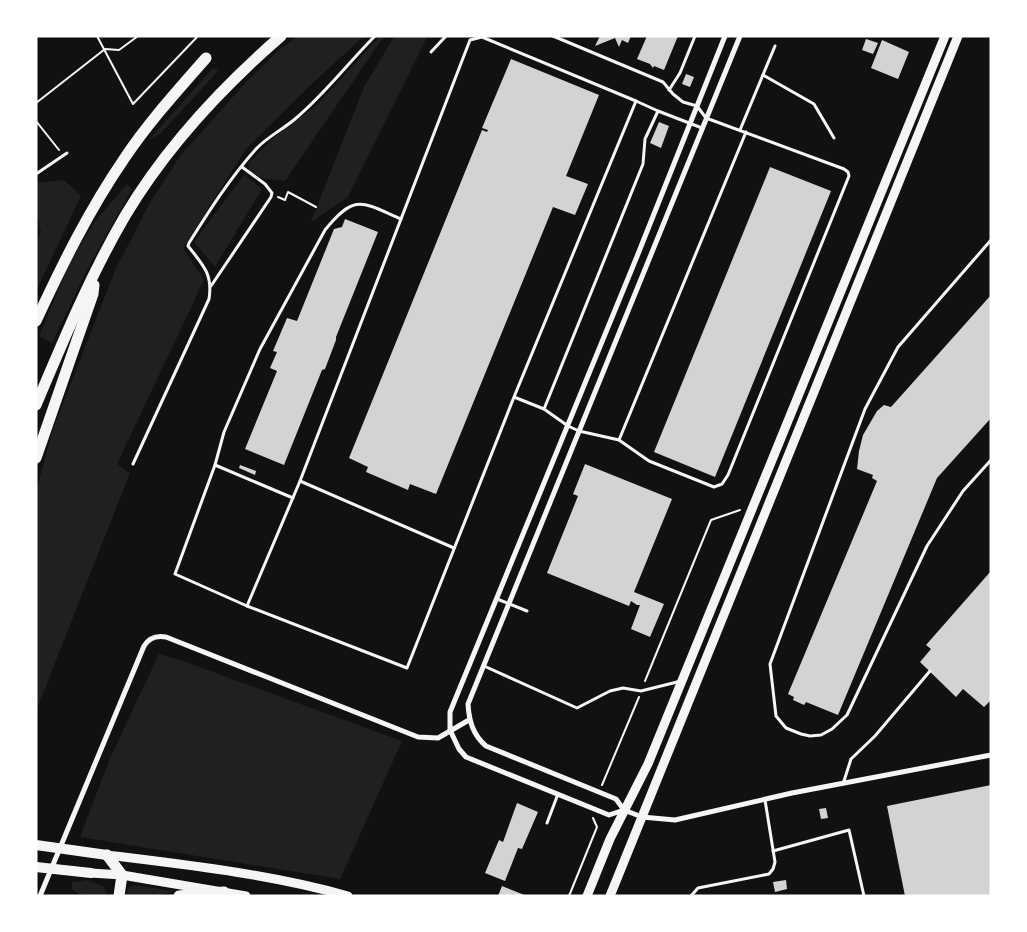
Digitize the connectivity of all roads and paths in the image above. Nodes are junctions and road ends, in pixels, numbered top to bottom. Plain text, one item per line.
1 (98, 36) edge
2 (138, 36) edge
3 (198, 36) edge
4 (281, 36) edge
5 (375, 36) edge
6 (446, 36) edge
7 (553, 36) edge
8 (695, 36) edge
9 (725, 36) edge
10 (740, 36) edge
11 (945, 36) edge
12 (958, 36) edge
13 (775, 46) dead end
14 (104, 50) junction
15 (431, 52) dead end
16 (206, 58) dead end
17 (763, 75) junction
18 (669, 90) junction
19 (636, 101) junction
20 (36, 103) edge
21 (697, 106) junction
22 (658, 110) junction
23 (706, 118) junction
24 (36, 121) edge
25 (690, 124) junction
26 (702, 128) junction
27 (740, 130) junction
28 (746, 132) junction
29 (834, 138) dead end
30 (67, 153) joint
31 (242, 167) junction
32 (36, 174) edge
33 (272, 193) junction
34 (316, 207) dead end
35 (401, 219) junction
36 (991, 240) edge
37 (96, 270) junction
38 (211, 286) junction
39 (36, 321) edge
40 (514, 397) junction
41 (36, 405) edge
42 (544, 409) junction
43 (568, 426) junction
44 (579, 431) junction
45 (619, 440) junction
46 (36, 458) edge
47 (991, 460) edge
48 (133, 464) dead end
49 (215, 465) junction
50 (300, 481) junction
51 (293, 498) junction
52 (741, 509) dead end
53 (454, 548) junction
54 (497, 599) junction
55 (508, 604) junction
56 (247, 606) junction
57 (527, 611) dead end
58 (484, 666) junction
59 (930, 671) dead end
60 (682, 681) junction
61 (641, 690) junction
62 (469, 720) junction
63 (450, 730) junction
64 (991, 755) edge
65 (603, 784) dead end
66 (843, 784) junction
67 (558, 794) junction
68 (765, 799) junction
69 (624, 810) junction
70 (590, 814) dead end
71 (642, 817) junction
72 (547, 823) dead end
73 (36, 845) edge
74 (773, 852) junction
75 (103, 855) junction
76 (36, 867) edge
77 (91, 873) joint
78 (122, 875) junction
79 (224, 892) junction
80 (40, 896) edge
81 (119, 896) edge
82 (179, 896) edge
83 (246, 896) edge
84 (348, 896) edge
85 (570, 896) edge
86 (586, 896) edge
87 (610, 896) edge
88 (691, 896) edge
89 (864, 896) edge

1 - 14 path
2 - 14 path
3 - 14 path
4 - 37 highway
5 - 31 lane
6 - 15 lane
7 - 18 lane
8 - 18 lane
9 - 21 street
10 - 23 street
11 - 60 main road
12 - 71 main road
13 - 17 lane
14 - 20 path
16 - 39 highway
17 - 27 lane
17 - 29 lane
18 - 21 lane
19 - 22 lane
19 - 35 lane
19 - 40 lane
21 - 23 lane
21 - 25 street
22 - 25 lane
22 - 42 lane
23 - 26 street
23 - 27 lane
24 - 30 path
25 - 26 lane
25 - 43 street
26 - 44 street
27 - 28 lane
28 - 45 lane
28 - 45 lane
30 - 32 lane
31 - 33 lane
31 - 38 lane
33 - 34 path
33 - 38 lane
35 - 49 lane
35 - 50 lane
36 - 47 lane
37 - 41 highway
37 - 46 highway
38 - 48 lane
40 - 42 lane
40 - 53 lane
42 - 43 lane
43 - 44 lane
43 - 54 street
44 - 45 lane
44 - 55 street
49 - 51 lane
49 - 56 lane
50 - 51 lane
50 - 53 lane
51 - 56 lane
52 - 61 path
53 - 56 lane
54 - 55 lane
54 - 63 street
55 - 57 lane
55 - 58 street
58 - 61 lane
58 - 62 street
59 - 66 lane
60 - 61 lane
60 - 69 main road
61 - 65 path
62 - 63 street
62 - 69 street
63 - 67 street
63 - 80 street
64 - 66 street
66 - 68 street
67 - 69 street
67 - 72 lane
68 - 71 street
68 - 74 lane
69 - 71 street
69 - 86 main road
70 - 85 path
71 - 87 main road
73 - 75 main road
74 - 88 lane
74 - 89 lane
75 - 78 highway
75 - 84 main road
76 - 77 main road
77 - 78 main road
78 - 79 main road
78 - 81 highway
79 - 82 highway
79 - 83 main road

